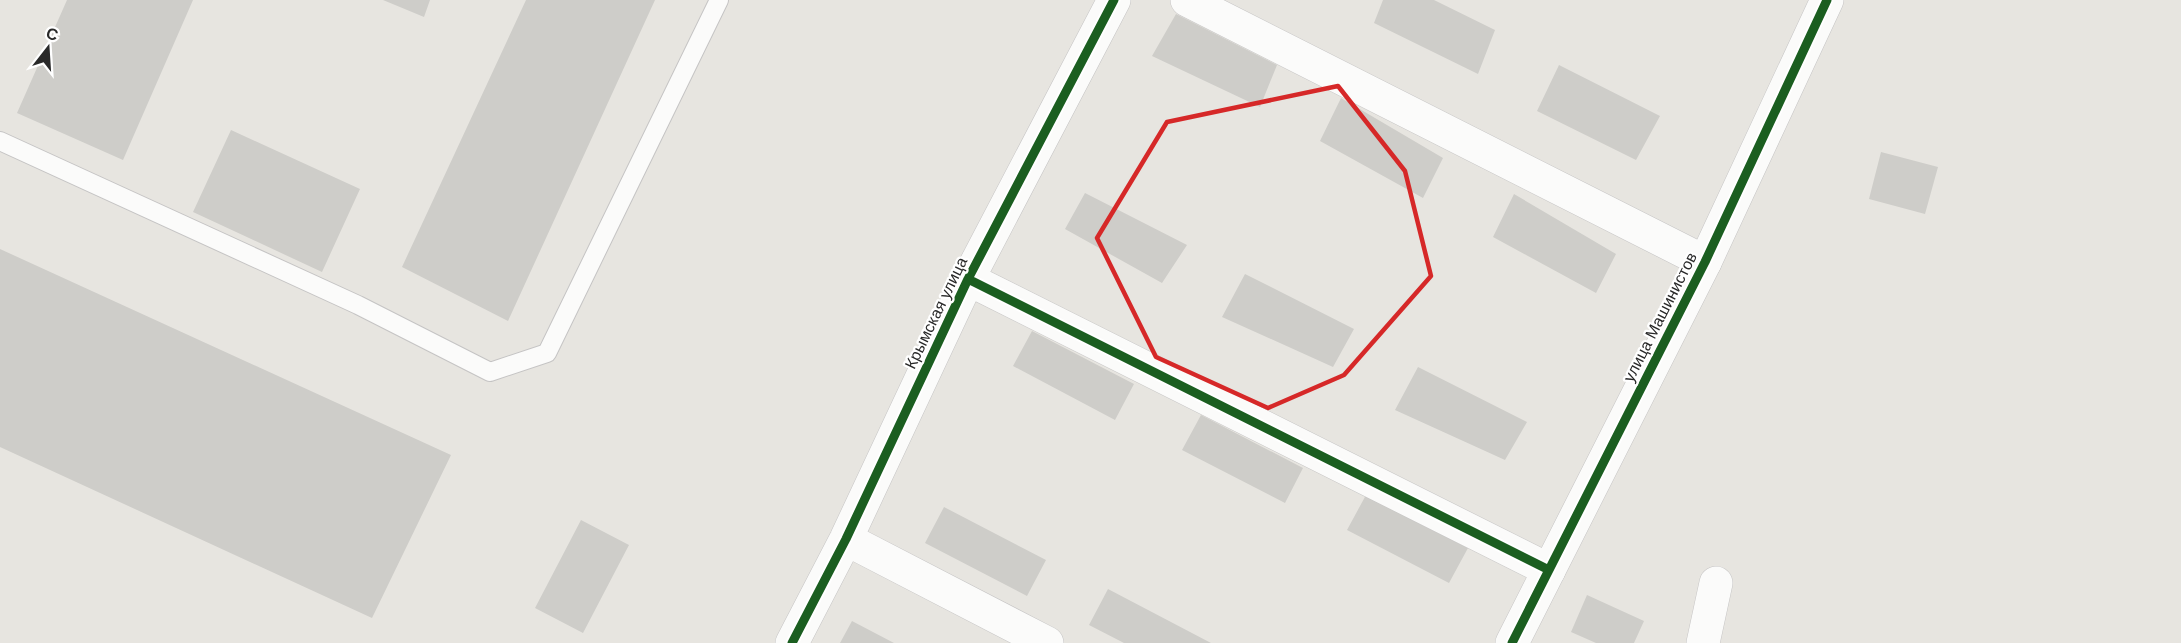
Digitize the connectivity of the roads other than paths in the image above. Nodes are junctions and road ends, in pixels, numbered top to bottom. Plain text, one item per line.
1 (719, 0) edge
2 (1114, 0) edge
3 (1187, 0) edge
4 (1827, 0) edge
5 (0, 141) edge
6 (1705, 262) junction
7 (968, 279) junction
8 (846, 538) junction
9 (1549, 570) junction
10 (1716, 584) dead end
11 (792, 643) edge
12 (1047, 643) edge
13 (1512, 643) edge
14 (1703, 643) edge

1 - 5 lane
2 - 7 street, Крымская улица
3 - 6 street
4 - 6 street, улица Машинистов
6 - 9 street, улица Машинистов
7 - 8 street, Крымская улица
7 - 9 street
8 - 11 street, Крымская улица
8 - 12 street
9 - 13 street, улица Машинистов
10 - 14 street

